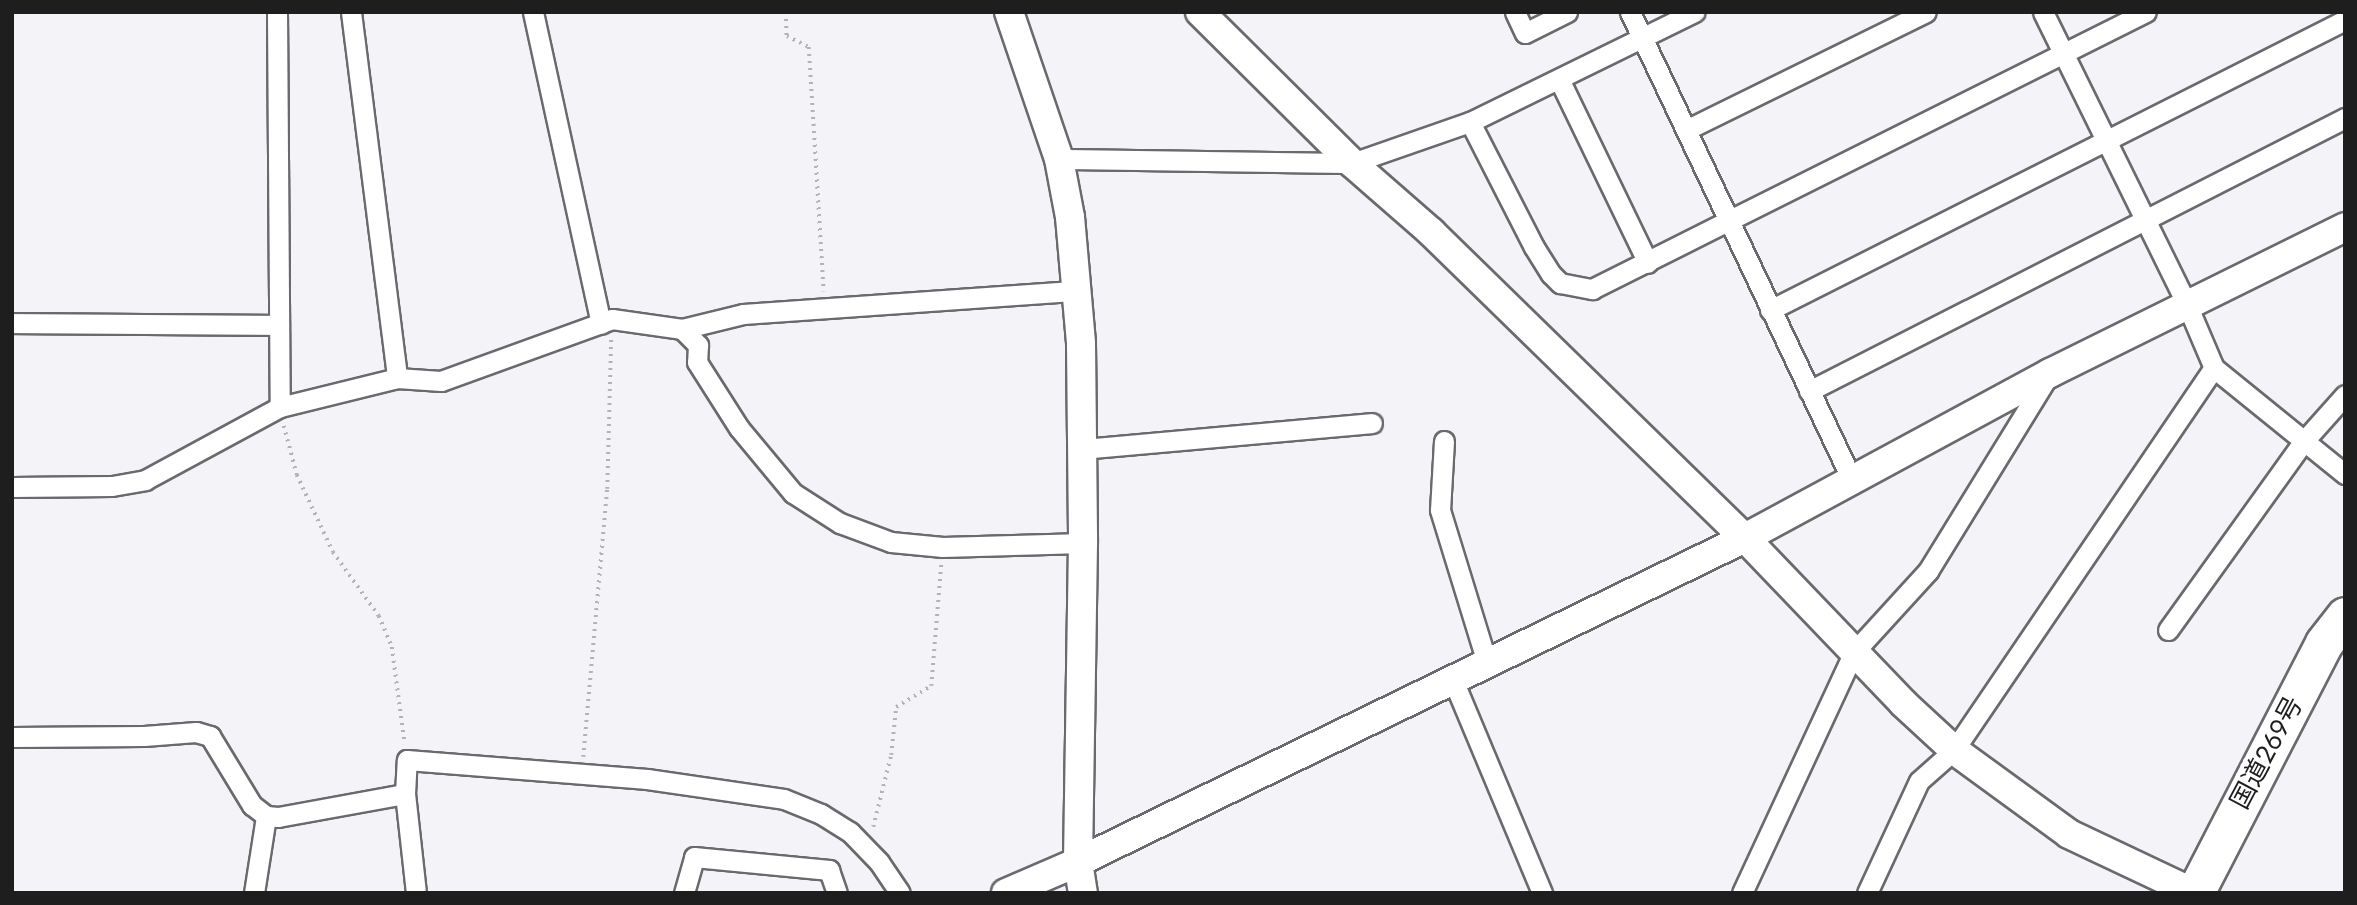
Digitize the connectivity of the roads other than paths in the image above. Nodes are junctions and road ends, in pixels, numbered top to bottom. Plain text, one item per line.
1 (277, 12) edge
2 (351, 12) edge
3 (533, 12) edge
4 (1009, 12) edge
5 (1200, 12) edge
6 (1515, 12) edge
7 (1567, 12) edge
8 (1630, 12) edge
9 (1695, 12) edge
10 (1926, 12) edge
11 (2043, 12) edge
12 (2146, 12) edge
13 (2345, 20) edge
14 (1644, 38) junction
15 (2064, 54) junction
16 (1559, 79) junction
17 (2345, 118) edge
18 (1470, 122) junction
19 (1686, 130) junction
20 (2106, 141) junction
21 (1059, 159) junction
22 (1352, 163) junction
23 (2145, 219) junction
24 (1730, 223) junction
25 (2345, 227) edge
26 (1648, 263) junction
27 (1076, 291) junction
28 (2188, 307) junction
29 (1770, 310) junction
30 (606, 321) junction
31 (12, 323) edge
32 (278, 326) junction
33 (682, 329) junction
34 (2214, 368) junction
35 (2050, 373) junction
36 (397, 377) junction
37 (1809, 391) junction
38 (2345, 395) edge
39 (279, 407) junction
40 (1372, 423) dead end
41 (1444, 441) dead end
42 (2303, 442) junction
43 (1082, 449) junction
44 (2345, 474) edge
45 (1852, 480) junction
46 (12, 486) edge
47 (1745, 538) junction
48 (1083, 543) junction
49 (2345, 616) edge
50 (2168, 630) dead end
51 (1854, 652) junction
52 (1487, 663) junction
53 (1453, 680) junction
54 (12, 737) edge
55 (1954, 750) junction
56 (405, 794) junction
57 (266, 816) junction
58 (1078, 862) junction
59 (254, 893) edge
60 (416, 893) edge
61 (684, 893) edge
62 (837, 893) edge
63 (901, 893) edge
64 (1006, 893) edge
65 (1083, 893) edge
66 (1542, 893) edge
67 (1742, 893) edge
68 (1867, 893) edge
69 (2194, 893) edge

1 - 32 street
2 - 36 street
3 - 30 street
4 - 21 street
5 - 22 street
6 - 7 street
8 - 14 street
9 - 14 street
10 - 19 street
11 - 15 street
12 - 15 street
13 - 20 street
14 - 16 street
14 - 19 street
15 - 20 street
15 - 24 street
16 - 18 street
16 - 26 street
17 - 23 street
18 - 22 street
18 - 26 street
19 - 24 street
20 - 23 street
20 - 29 street
21 - 22 street
21 - 27 street
22 - 47 street
23 - 28 street
23 - 37 street
24 - 26 street
24 - 29 street
25 - 28 street
27 - 33 street
27 - 43 street
28 - 34 street
28 - 35 street
29 - 37 street
30 - 33 street
30 - 36 street
31 - 32 street
32 - 39 street
33 - 48 street
34 - 42 street
34 - 55 street
35 - 45 street
35 - 51 street
36 - 39 street
37 - 45 street
38 - 42 street
39 - 46 street
40 - 43 street
41 - 52 street
42 - 44 street
42 - 50 street
43 - 48 street
45 - 47 street
47 - 51 street
47 - 52 street
48 - 58 street
49 - 69 highway, 国道269号
51 - 55 street
51 - 67 street
52 - 53 street
53 - 58 street
53 - 66 street
54 - 57 street
55 - 68 street
55 - 69 street
56 - 57 street
56 - 60 street
56 - 63 street
57 - 59 street
58 - 64 street
58 - 65 street
61 - 62 street

